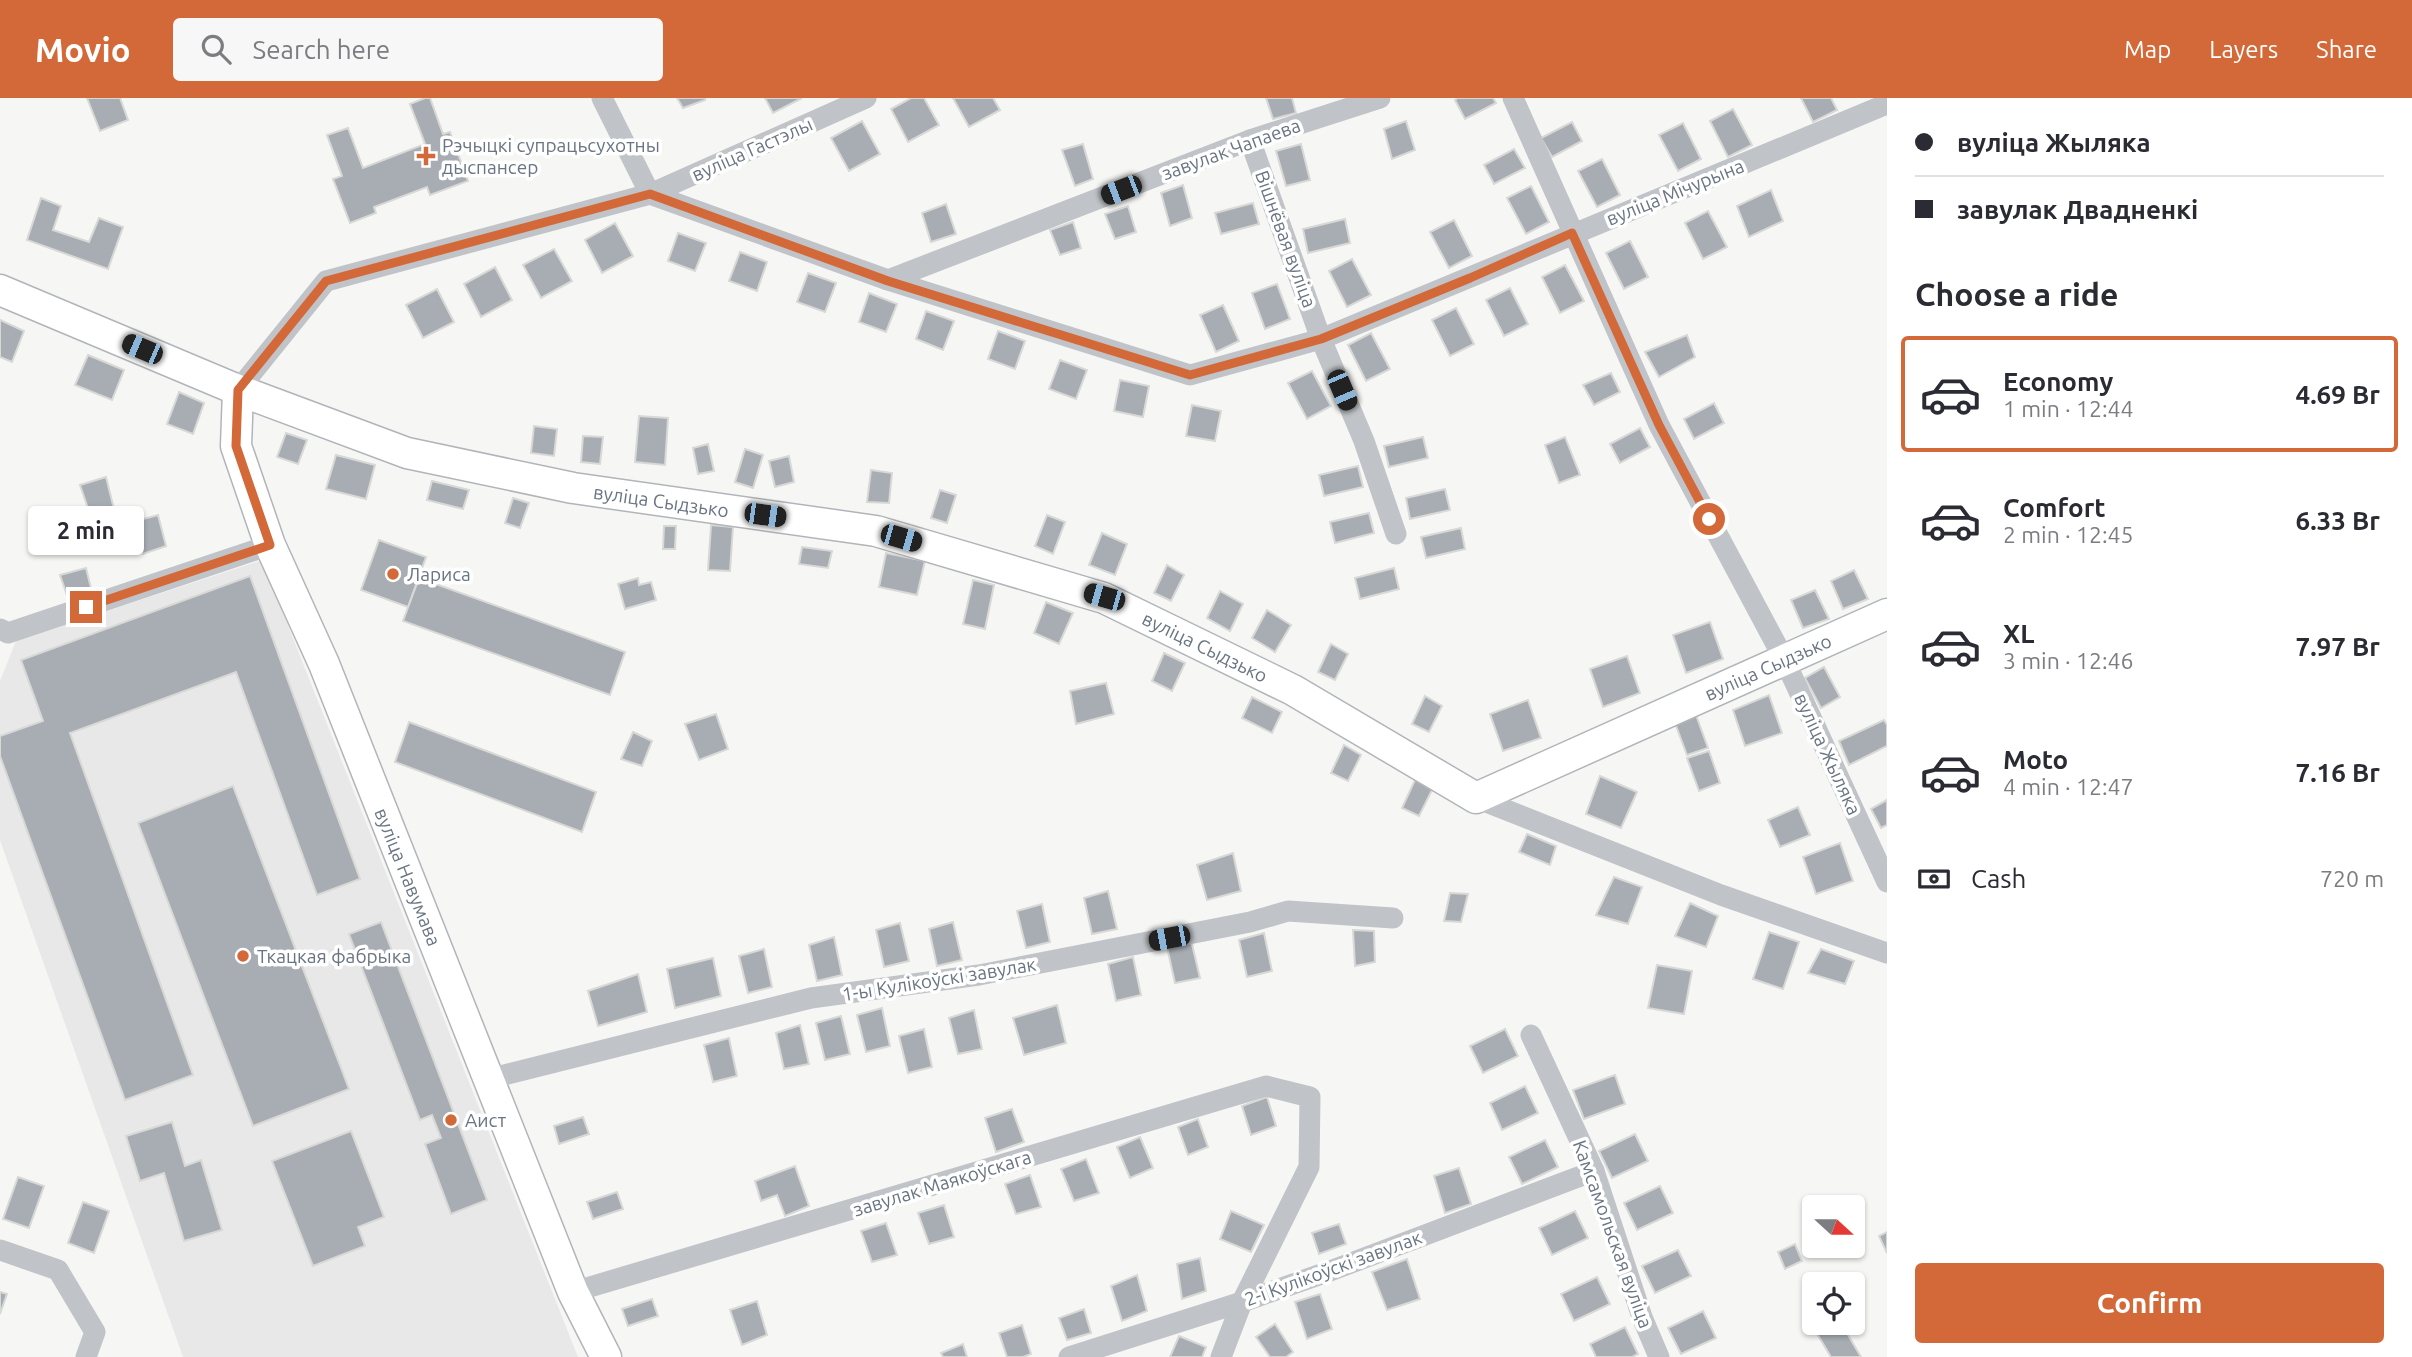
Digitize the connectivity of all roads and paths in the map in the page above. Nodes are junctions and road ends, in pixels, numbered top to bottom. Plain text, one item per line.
1 (603, 98) edge
2 (866, 98) edge
3 (1380, 98) edge
4 (1513, 98) edge
5 (1887, 104) edge
6 (1251, 140) junction
7 (650, 194) junction
8 (1572, 233) junction
9 (888, 281) junction
10 (0, 290) edge
11 (1321, 339) junction
12 (238, 390) junction
13 (1396, 534) dead end
14 (270, 545) junction
15 (1887, 614) edge
16 (3, 638) edge
17 (1784, 659) junction
18 (1476, 798) junction
19 (1887, 882) edge
20 (1393, 918) dead end
21 (1887, 953) edge
22 (1531, 1035) dead end
23 (488, 1079) junction
24 (1594, 1171) junction
25 (0, 1250) edge
26 (573, 1292) junction
27 (1242, 1302) junction
28 (86, 1357) edge
29 (606, 1357) edge
30 (1069, 1357) edge
31 (1221, 1357) edge
32 (1658, 1357) edge

1 - 7 street
2 - 7 street, вуліца Гастэлы
3 - 6 street, завулак Чапаева
4 - 8 street, вуліца Жыляка
5 - 8 street, вуліца Мічурына
6 - 9 street, завулак Чапаева
6 - 11 street, Вішнёвая вуліца
7 - 9 street, вуліца Мічурына
7 - 12 street, вуліца Гастэлы
8 - 11 street, вуліца Мічурына
8 - 17 street, вуліца Жыляка
9 - 11 street, вуліца Мічурына
10 - 12 street, вуліца Сыдзько
11 - 13 street, Вішнёвая вуліца
12 - 14 street, вуліца Навумава
12 - 18 street, вуліца Сыдзько
14 - 16 street
14 - 23 street, вуліца Навумава
15 - 17 street, вуліца Сыдзько
17 - 18 street, вуліца Сыдзько
17 - 19 street, вуліца Жыляка
18 - 21 street
20 - 23 street, 1-ы Кулікоўскі завулак
22 - 24 street, Камсамольская вуліца
23 - 26 street, вуліца Навумава
24 - 27 street, 2-і Кулікоўскі завулак
24 - 32 street, Камсамольская вуліца
25 - 28 street
26 - 27 street, завулак Маякоўскага
26 - 29 street, вуліца Навумава
27 - 30 street, 2-і Кулікоўскі завулак
27 - 31 street

